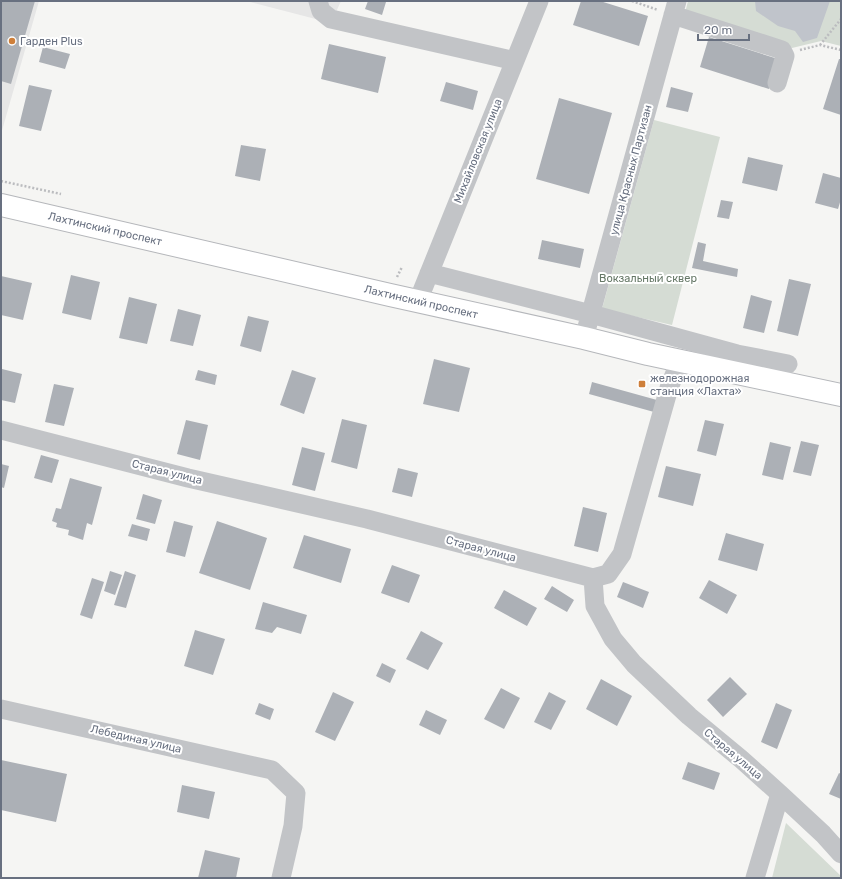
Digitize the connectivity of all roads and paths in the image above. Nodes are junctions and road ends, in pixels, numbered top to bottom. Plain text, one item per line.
1 (318, 1) edge
2 (539, 1) edge
3 (632, 1) edge
4 (675, 8) edge
5 (841, 19) edge
6 (820, 45) junction
7 (782, 50) junction
8 (841, 50) edge
9 (515, 60) junction
10 (777, 83) dead end
11 (1, 181) edge
12 (61, 194) dead end
13 (1, 205) edge
14 (429, 273) junction
15 (418, 301) junction
16 (591, 314) junction
17 (584, 338) junction
18 (680, 360) junction
19 (788, 364) dead end
20 (841, 396) edge
21 (1, 430) edge
22 (593, 578) junction
23 (1, 709) edge
24 (780, 794) junction
25 (841, 854) edge
26 (281, 878) edge
27 (756, 878) edge

1 - 9 street
2 - 9 street, Михайловская улица
3 - 4 path
4 - 7 street
4 - 16 street, улица Красных Партизан
5 - 6 path
6 - 7 path
6 - 8 path
7 - 10 street
9 - 14 street, Михайловская улица
11 - 12 path
13 - 15 main road, Лахтинский проспект
14 - 15 street, Михайловская улица
14 - 16 street
15 - 17 main road, Лахтинский проспект
16 - 17 street, улица Красных Партизан
16 - 19 street
17 - 18 main road, Лахтинский проспект
18 - 20 main road, Лахтинский проспект
18 - 22 street
21 - 22 street, Старая улица
22 - 24 street, Старая улица
23 - 26 street, Лебединая улица
24 - 25 street, Старая улица
24 - 27 street

